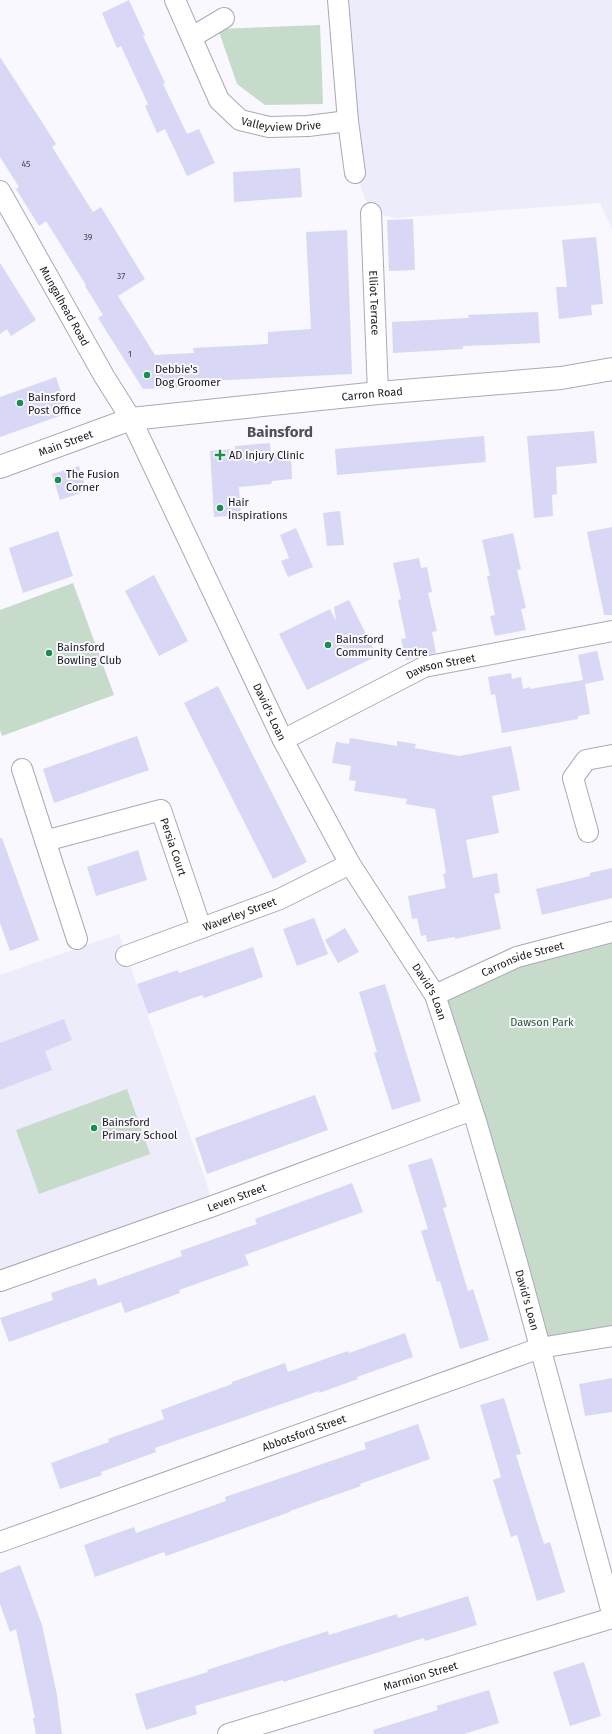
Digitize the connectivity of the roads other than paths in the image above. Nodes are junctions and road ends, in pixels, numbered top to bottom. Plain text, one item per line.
1 (175, 0) edge
2 (338, 0) edge
3 (224, 18) dead end
4 (192, 37) junction
5 (348, 121) junction
6 (355, 173) dead end
7 (0, 191) edge
8 (371, 213) dead end
9 (612, 369) edge
10 (378, 393) junction
11 (131, 419) junction
12 (0, 467) edge
13 (612, 631) edge
14 (283, 740) junction
15 (612, 755) edge
16 (22, 769) dead end
17 (588, 832) dead end
18 (45, 841) junction
19 (350, 864) junction
20 (201, 928) junction
21 (612, 932) edge
22 (77, 938) dead end
23 (126, 956) dead end
24 (435, 995) junction
25 (472, 1110) junction
26 (0, 1281) edge
27 (612, 1336) edge
28 (540, 1348) junction
29 (0, 1542) edge
30 (612, 1613) edge
31 (612, 1618) edge
32 (228, 1734) edge

1 - 4 street, Valleyview Drive
2 - 5 street
3 - 4 street
4 - 5 street, Valleyview Drive
5 - 6 street
7 - 11 street, Mungalhead Road
8 - 10 street, Elliot Terrace
9 - 10 main road, Carron Road
10 - 11 main road, Carron Road
11 - 12 main road, Main Street
11 - 14 street, David's Loan
13 - 14 street, Dawson Street
14 - 19 street, David's Loan
15 - 17 street
16 - 18 street
18 - 20 street, Persia Court
18 - 22 street
19 - 20 street, Waverley Street
19 - 24 street, David's Loan
20 - 23 street, Waverley Street
21 - 24 street, Carronside Street
24 - 25 street, David's Loan
25 - 26 street, Leven Street
25 - 28 street, David's Loan
27 - 28 street, Abbotsford Street
28 - 29 street, Abbotsford Street
28 - 30 street, David's Loan
31 - 32 street, Marmion Street

